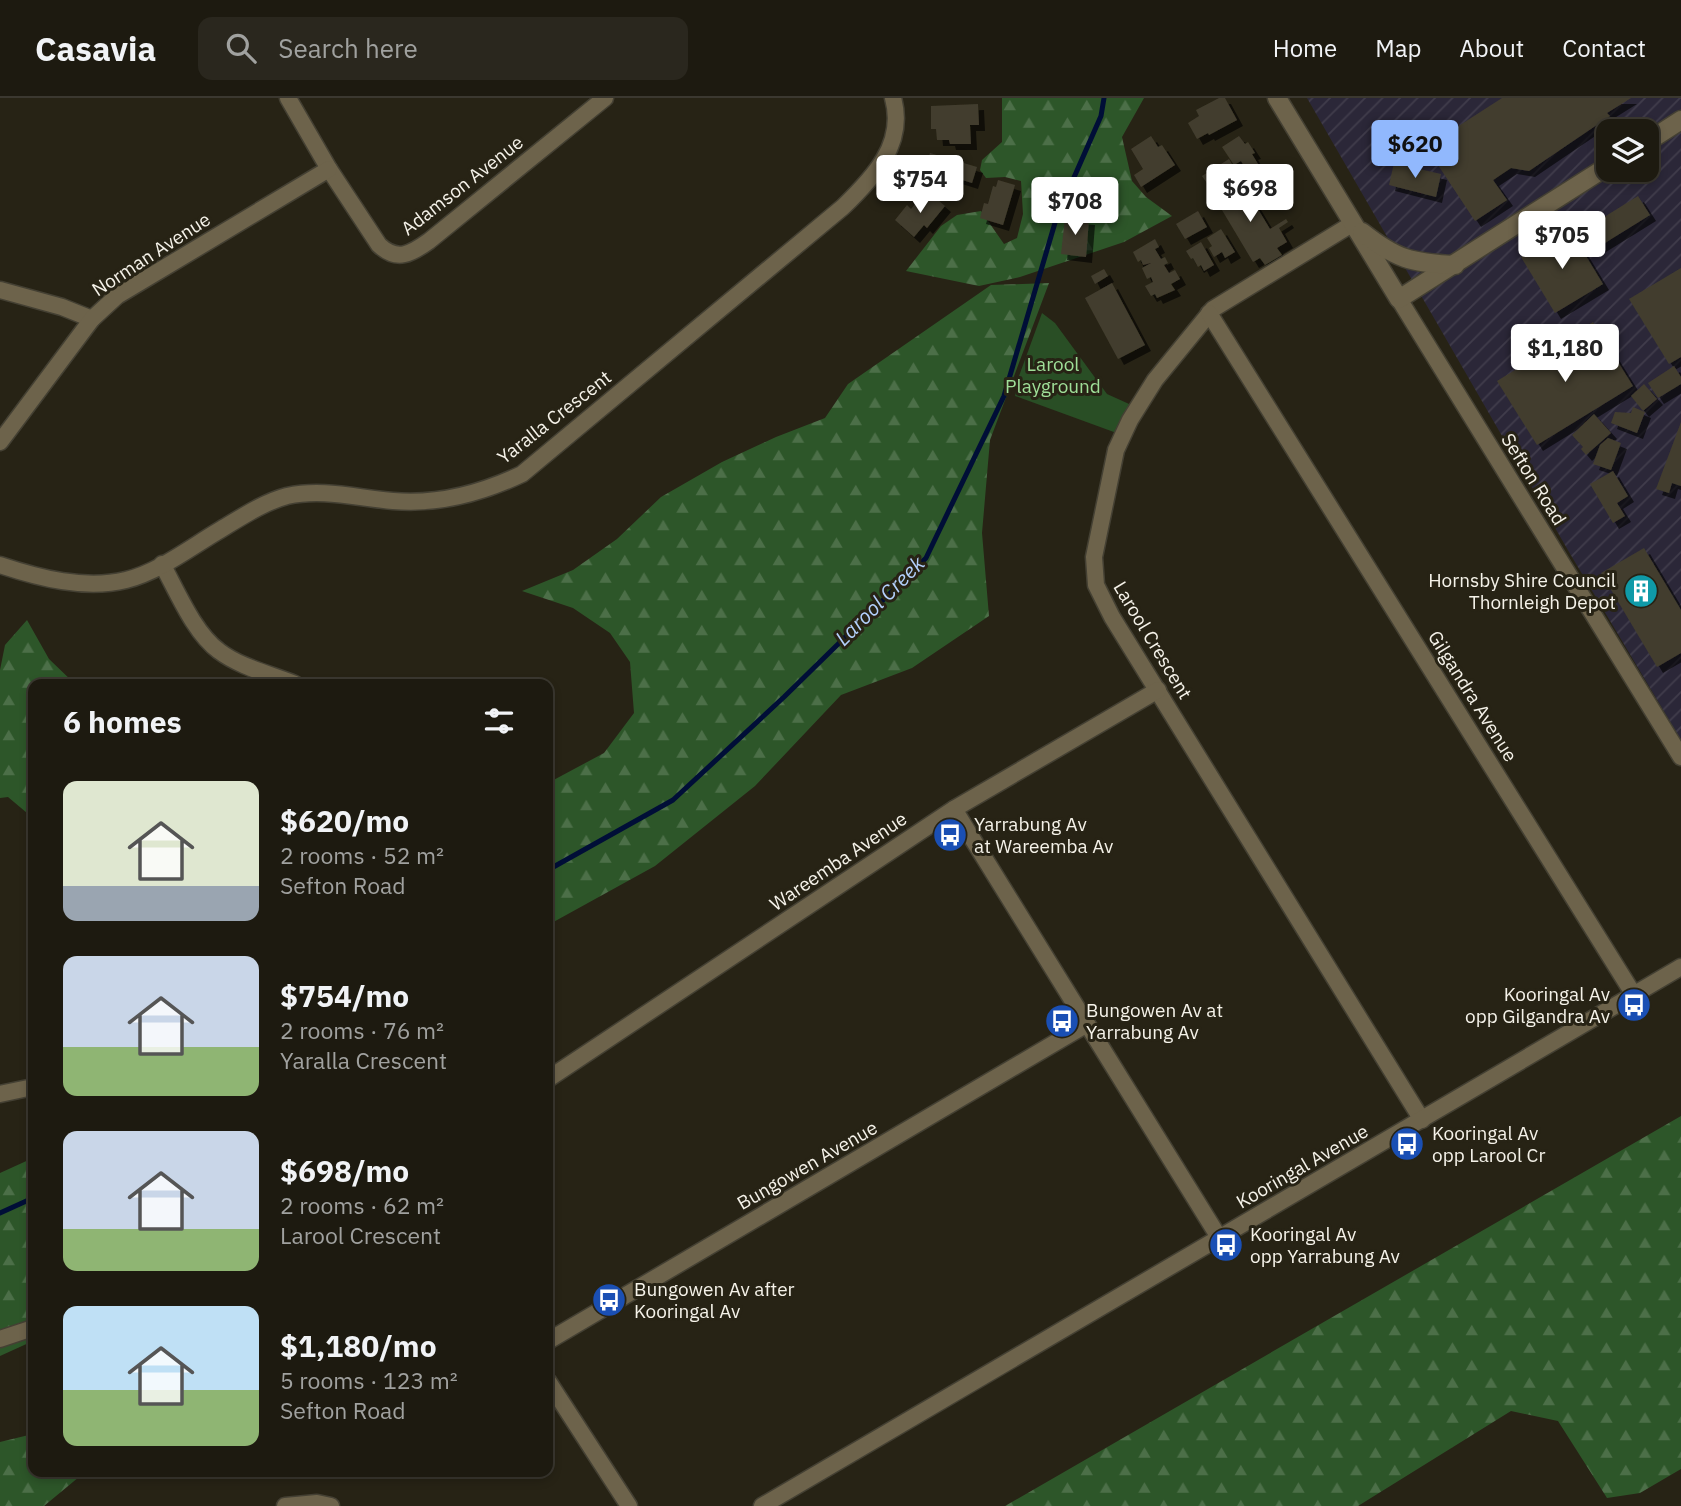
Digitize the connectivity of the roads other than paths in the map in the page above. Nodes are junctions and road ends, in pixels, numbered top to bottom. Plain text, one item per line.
1 (288, 98) edge
2 (605, 98) edge
3 (893, 98) edge
4 (1277, 98) edge
5 (1681, 120) edge
6 (1659, 134) edge
7 (329, 169) junction
8 (1596, 174) edge
9 (1352, 224) junction
10 (1455, 265) junction
11 (0, 290) edge
12 (1399, 299) junction
13 (1209, 313) junction
14 (92, 318) junction
15 (0, 442) edge
16 (162, 564) junction
17 (0, 565) edge
18 (282, 679) edge
19 (1158, 690) junction
20 (1681, 757) edge
21 (954, 810) junction
22 (1681, 967) edge
23 (1634, 995) junction
24 (1087, 1024) junction
25 (553, 1076) edge
26 (28, 1088) edge
27 (0, 1094) edge
28 (1422, 1120) junction
29 (1220, 1239) junction
30 (28, 1330) edge
31 (553, 1338) edge
32 (0, 1339) edge
33 (553, 1389) edge
34 (285, 1506) edge
35 (331, 1506) edge
36 (629, 1506) edge
37 (762, 1506) edge

1 - 7 street
2 - 7 street, Adamson Avenue
3 - 16 street, Yaralla Crescent
4 - 9 street, Sefton Road
5 - 6 street
7 - 14 street, Norman Avenue
8 - 10 street
9 - 10 street, Sefton Road
9 - 12 street, Sefton Road
9 - 13 street, Larool Crescent
10 - 12 street
11 - 14 street
12 - 20 street, Sefton Road
13 - 19 street, Larool Crescent
13 - 23 street, Gilgandra Avenue
14 - 15 street, Norman Avenue
16 - 17 street, Yaralla Crescent
16 - 18 street
19 - 21 street, Wareemba Avenue
19 - 28 street, Larool Crescent
21 - 24 street
21 - 25 street, Wareemba Avenue
22 - 23 street, Kooringal Avenue
23 - 28 street, Kooringal Avenue
24 - 29 street
24 - 31 street, Bungowen Avenue
26 - 27 street
28 - 29 street, Kooringal Avenue
29 - 37 street, Kooringal Avenue
30 - 32 street
33 - 36 street
34 - 35 street

